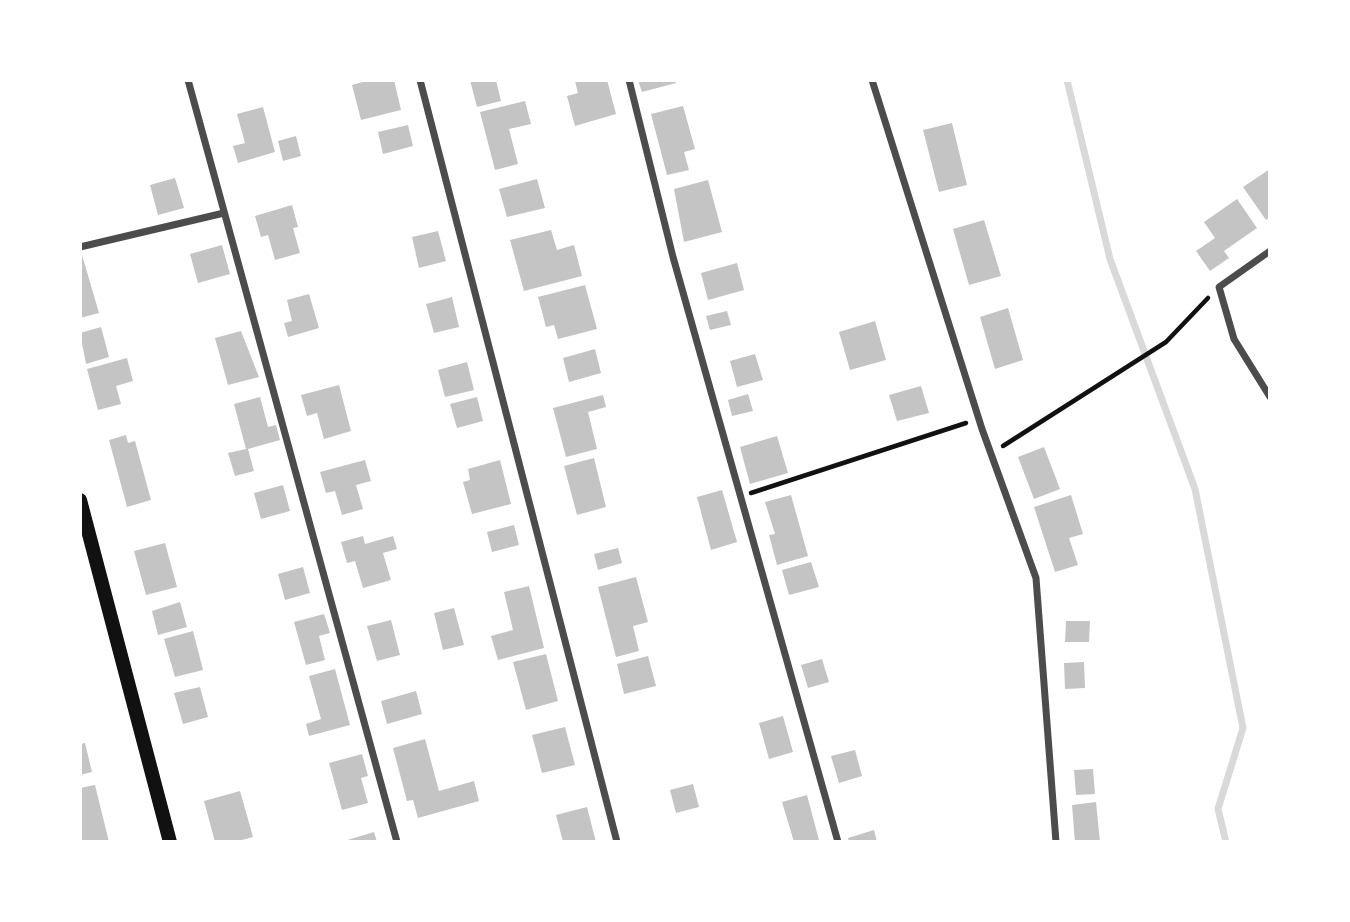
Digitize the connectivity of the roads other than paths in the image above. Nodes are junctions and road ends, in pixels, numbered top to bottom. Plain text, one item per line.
1 (188, 80) edge
2 (420, 80) edge
3 (629, 80) edge
4 (872, 80) edge
5 (225, 213) junction
6 (80, 247) edge
7 (1269, 251) edge
8 (1269, 397) edge
9 (80, 500) edge
10 (170, 842) edge
11 (397, 842) edge
12 (617, 842) edge
13 (838, 842) edge
14 (1056, 842) edge

1 - 5 street
2 - 12 street
3 - 13 street
4 - 14 street
5 - 6 street
5 - 11 street
7 - 8 street
9 - 10 main road

